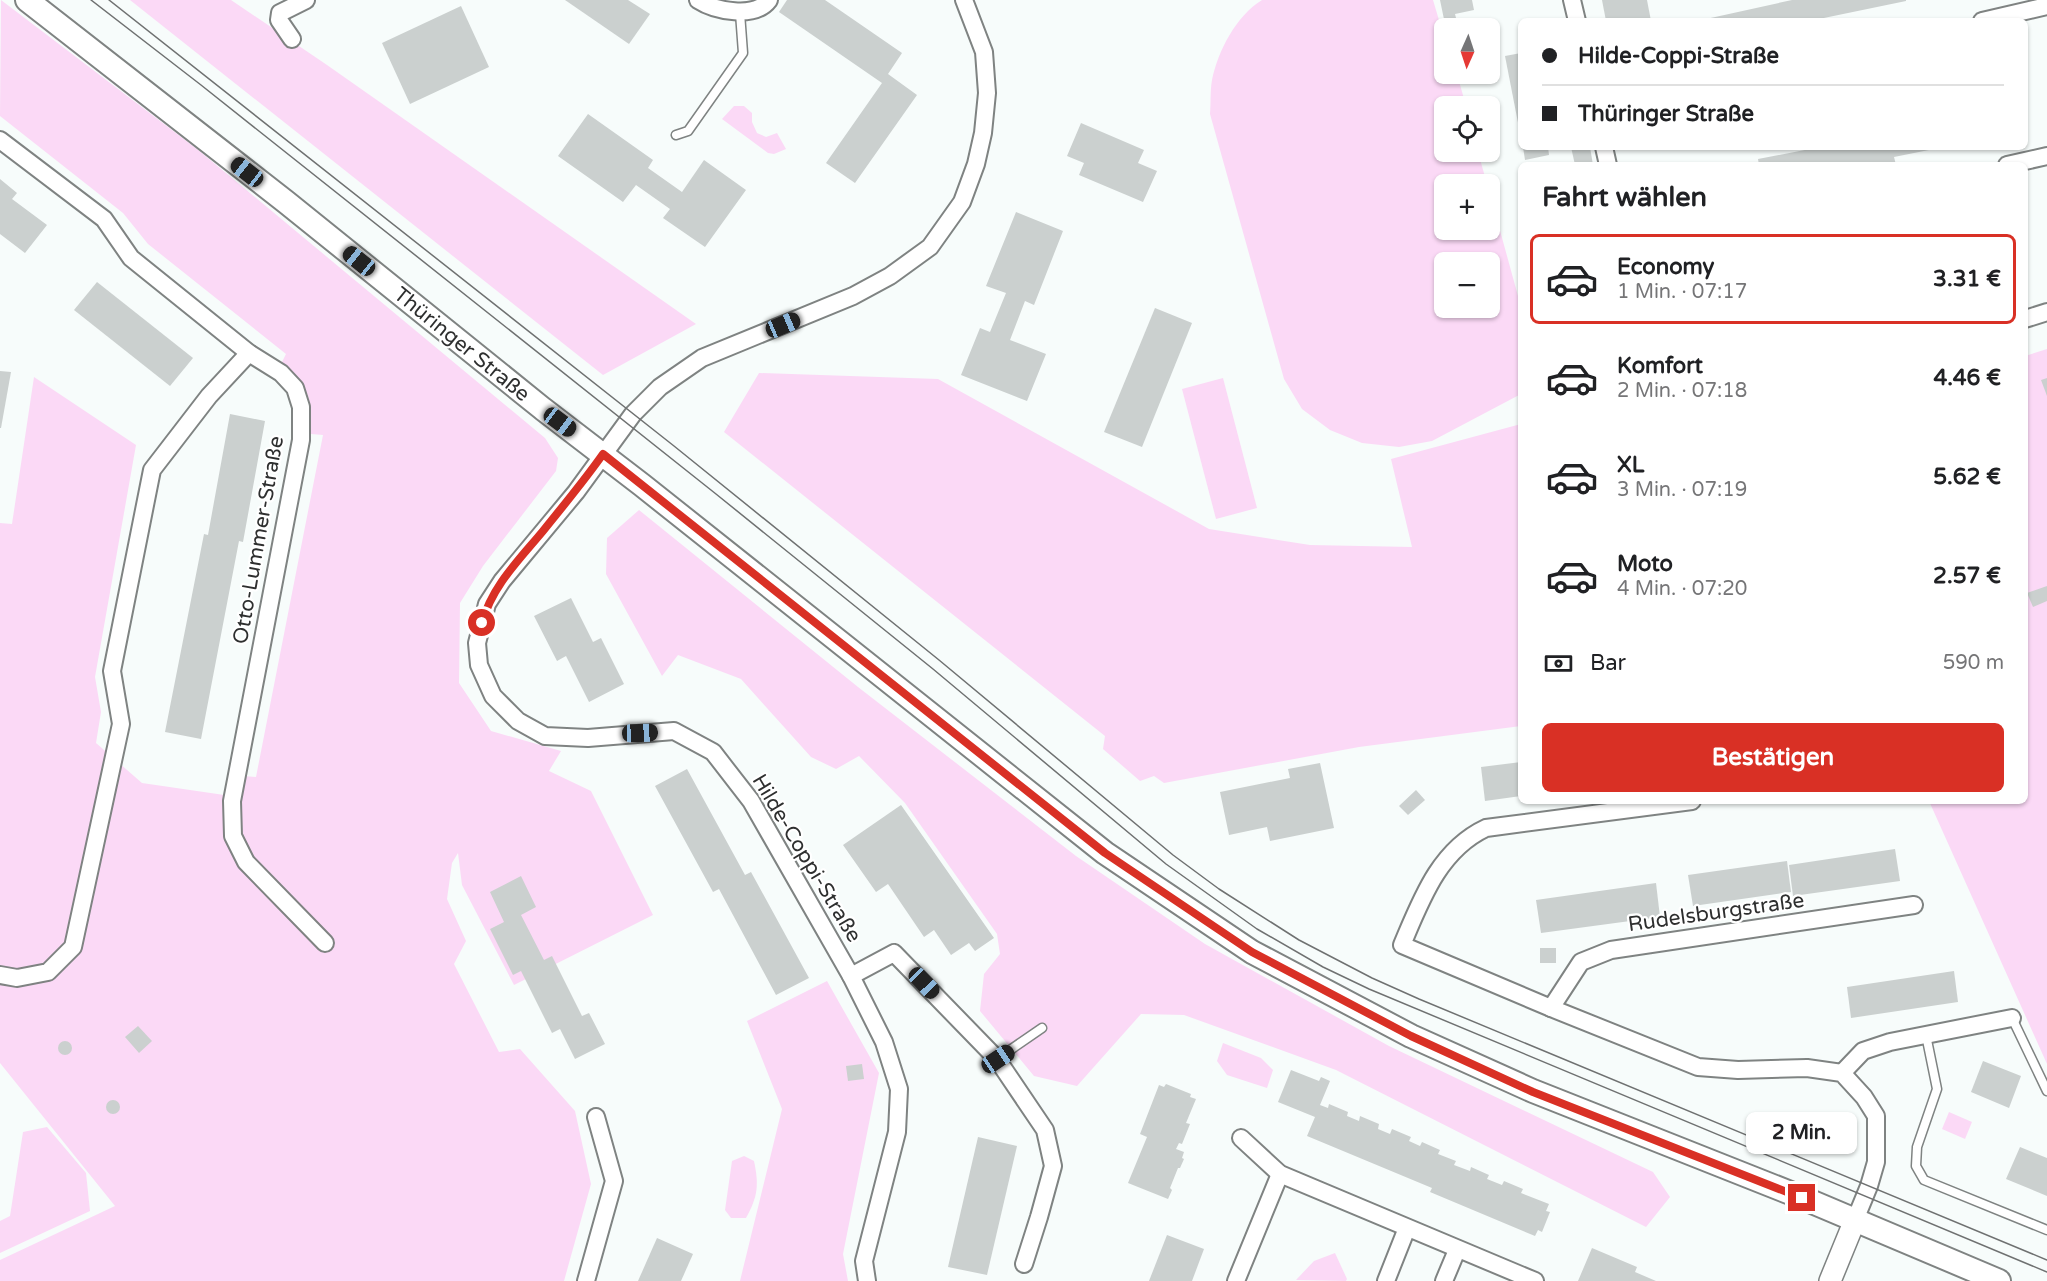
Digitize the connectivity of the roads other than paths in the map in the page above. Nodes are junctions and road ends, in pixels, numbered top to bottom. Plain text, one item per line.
1 (27, 0) edge
2 (306, 0) edge
3 (698, 0) edge
4 (769, 0) edge
5 (964, 0) edge
6 (1572, 0) edge
7 (2047, 6) edge
8 (740, 13) junction
9 (1576, 18) edge
10 (1995, 18) edge
11 (292, 39) dead end
12 (676, 135) dead end
13 (0, 140) edge
14 (2047, 156) edge
15 (2020, 162) edge
16 (2047, 312) edge
17 (2028, 318) edge
18 (249, 352) junction
19 (603, 454) junction
20 (1669, 804) edge
21 (1914, 905) dead end
22 (325, 943) dead end
23 (0, 975) edge
24 (851, 976) junction
25 (1551, 1008) junction
26 (2012, 1018) joint
27 (1042, 1028) dead end
28 (1926, 1035) junction
29 (998, 1059) junction
30 (1842, 1073) junction
31 (2047, 1091) edge
32 (596, 1117) dead end
33 (1241, 1138) dead end
34 (1280, 1174) junction
35 (1855, 1220) junction
36 (1407, 1228) junction
37 (2047, 1230) edge
38 (1457, 1250) junction
39 (1024, 1264) dead end
40 (586, 1281) edge
41 (867, 1281) edge
42 (1236, 1281) edge
43 (1386, 1281) edge
44 (1444, 1281) edge
45 (1535, 1281) edge
46 (1830, 1281) edge
47 (1999, 1281) edge

1 - 19 main road, Thüringer Straße
2 - 11 street
3 - 8 street
4 - 8 street
5 - 19 street, Hilde-Coppi-Straße
6 - 9 street
7 - 10 street
8 - 12 lane
13 - 18 street, Otto-Lummer-Straße
14 - 15 street
16 - 17 street
18 - 22 street, Otto-Lummer-Straße
18 - 23 street
19 - 24 street, Hilde-Coppi-Straße
19 - 35 main road, Thüringer Straße
20 - 25 street
21 - 25 street, Rudelsburgstraße
24 - 29 street, Hilde-Coppi-Straße
24 - 41 street, Hilde-Coppi-Straße
25 - 30 street
26 - 28 street
26 - 31 lane
27 - 29 lane
28 - 30 street
28 - 37 lane
29 - 39 street, Hilde-Coppi-Straße
30 - 35 street
32 - 40 street
33 - 34 street
34 - 36 street
34 - 42 street
35 - 46 street
35 - 47 main road, Thüringer Straße
36 - 38 street
36 - 43 street
38 - 44 street
38 - 45 street

